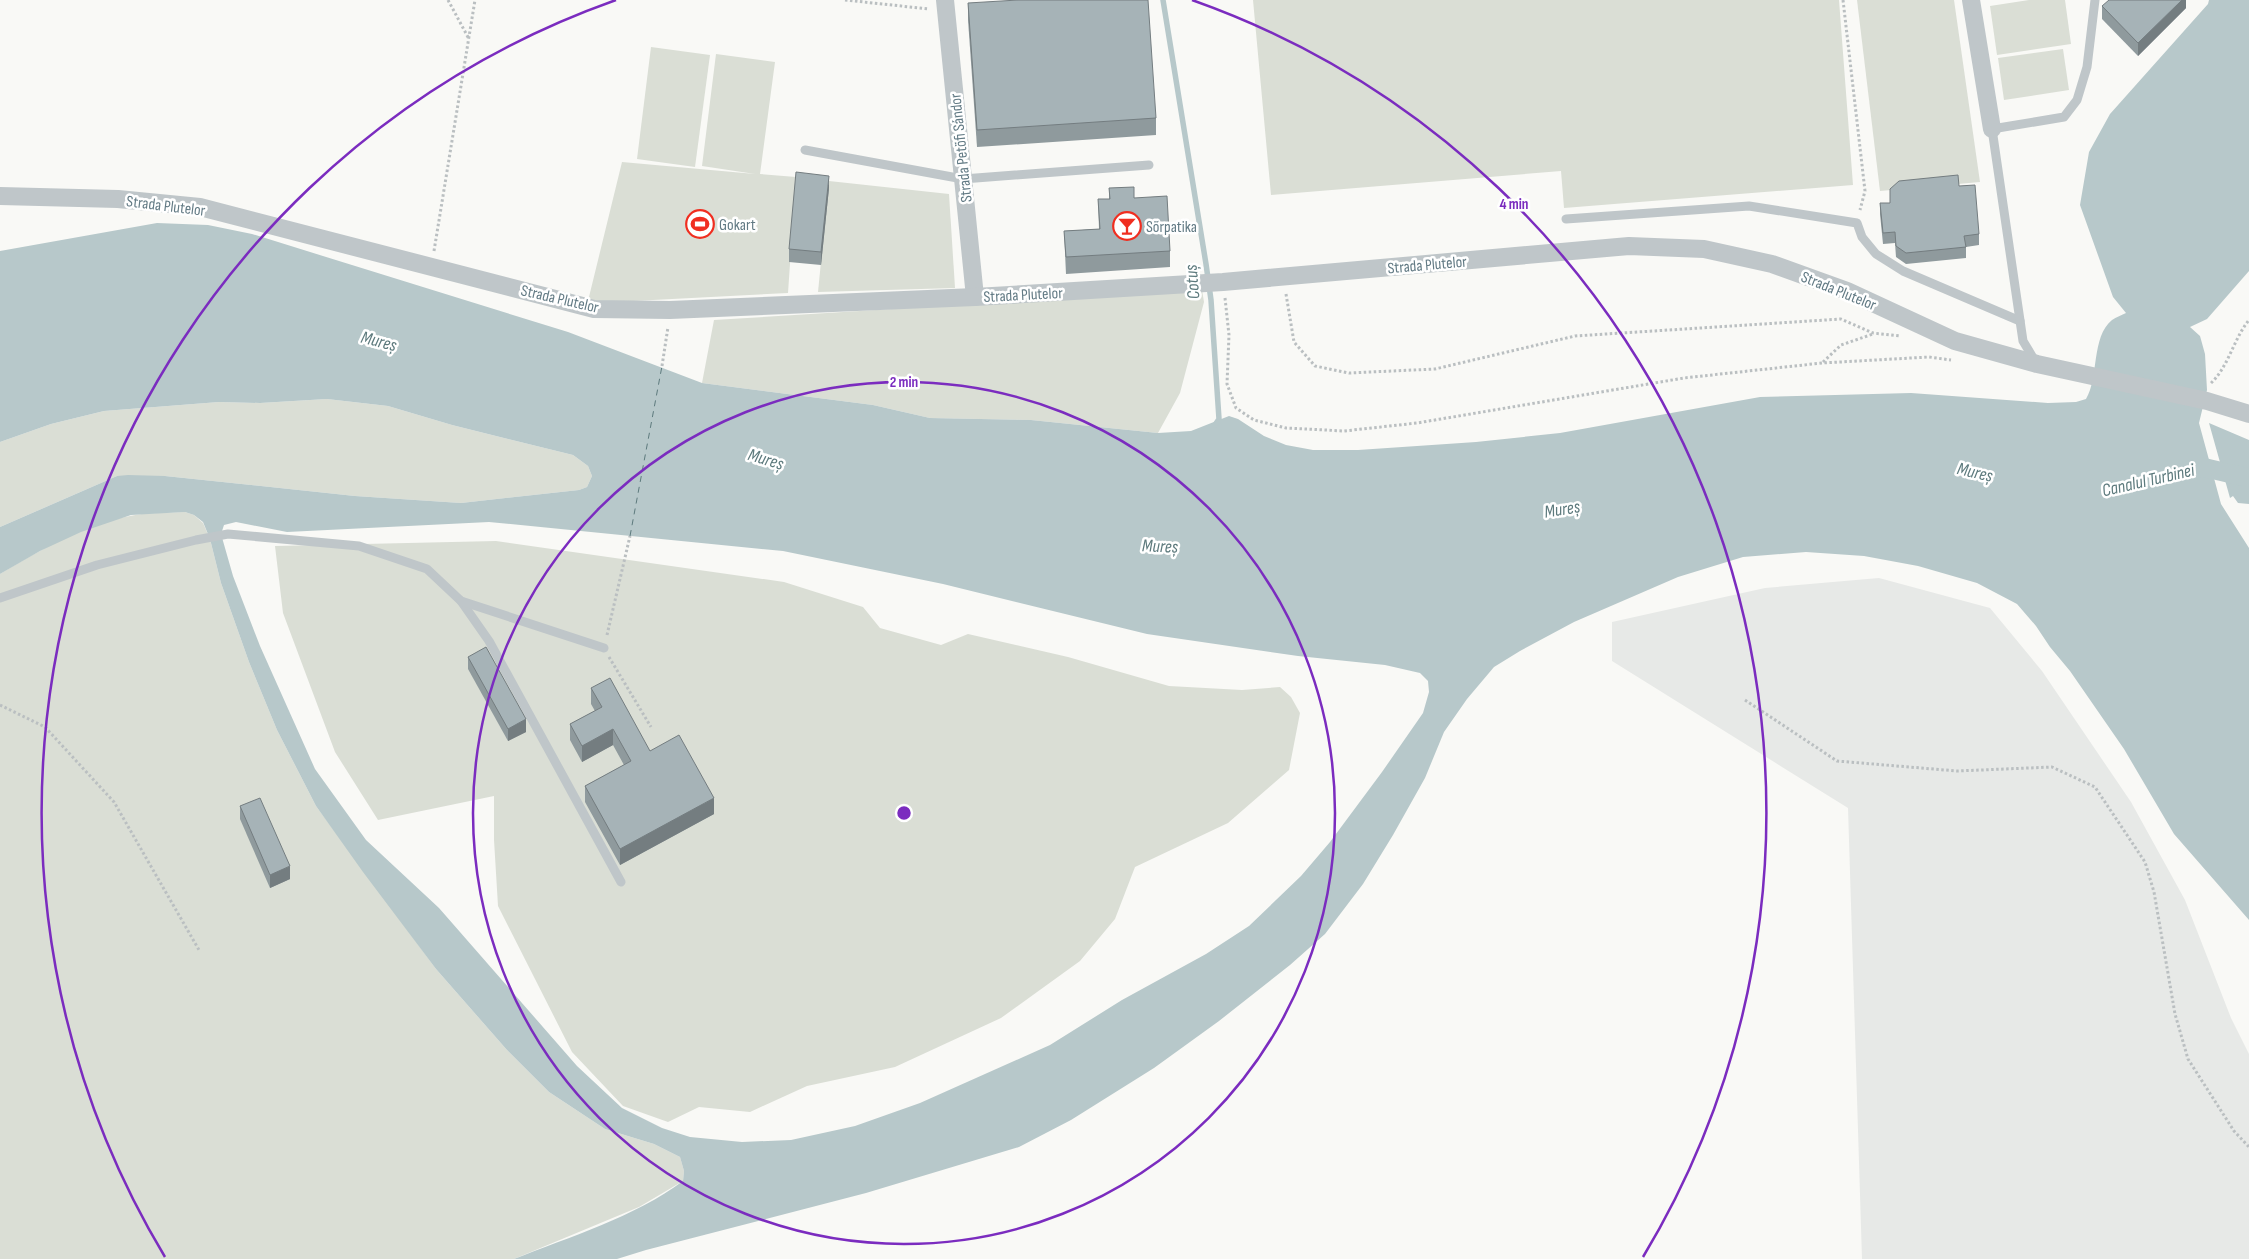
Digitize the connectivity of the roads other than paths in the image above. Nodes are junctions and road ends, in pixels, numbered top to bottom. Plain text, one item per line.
1 (1971, 0) edge
2 (2095, 0) edge
3 (946, 6) edge
4 (1992, 129) junction
5 (805, 150) dead end
6 (1149, 164) dead end
7 (963, 179) junction
8 (0, 196) edge
9 (1566, 219) dead end
10 (975, 296) junction
11 (2020, 322) junction
12 (2037, 364) junction
13 (2249, 414) edge
14 (0, 598) edge
15 (461, 601) junction
16 (604, 648) road end
17 (621, 882) dead end

1 - 4 street
2 - 4 lane
3 - 7 street, Strada Petöfi Sándor
4 - 11 lane
5 - 7 lane
6 - 7 lane
7 - 10 street, Strada Petöfi Sándor
8 - 10 street, Strada Plutelor
9 - 11 lane
10 - 12 street, Strada Plutelor
11 - 12 lane
12 - 13 street, Strada Plutelor
14 - 15 lane
15 - 16 lane
15 - 17 lane

